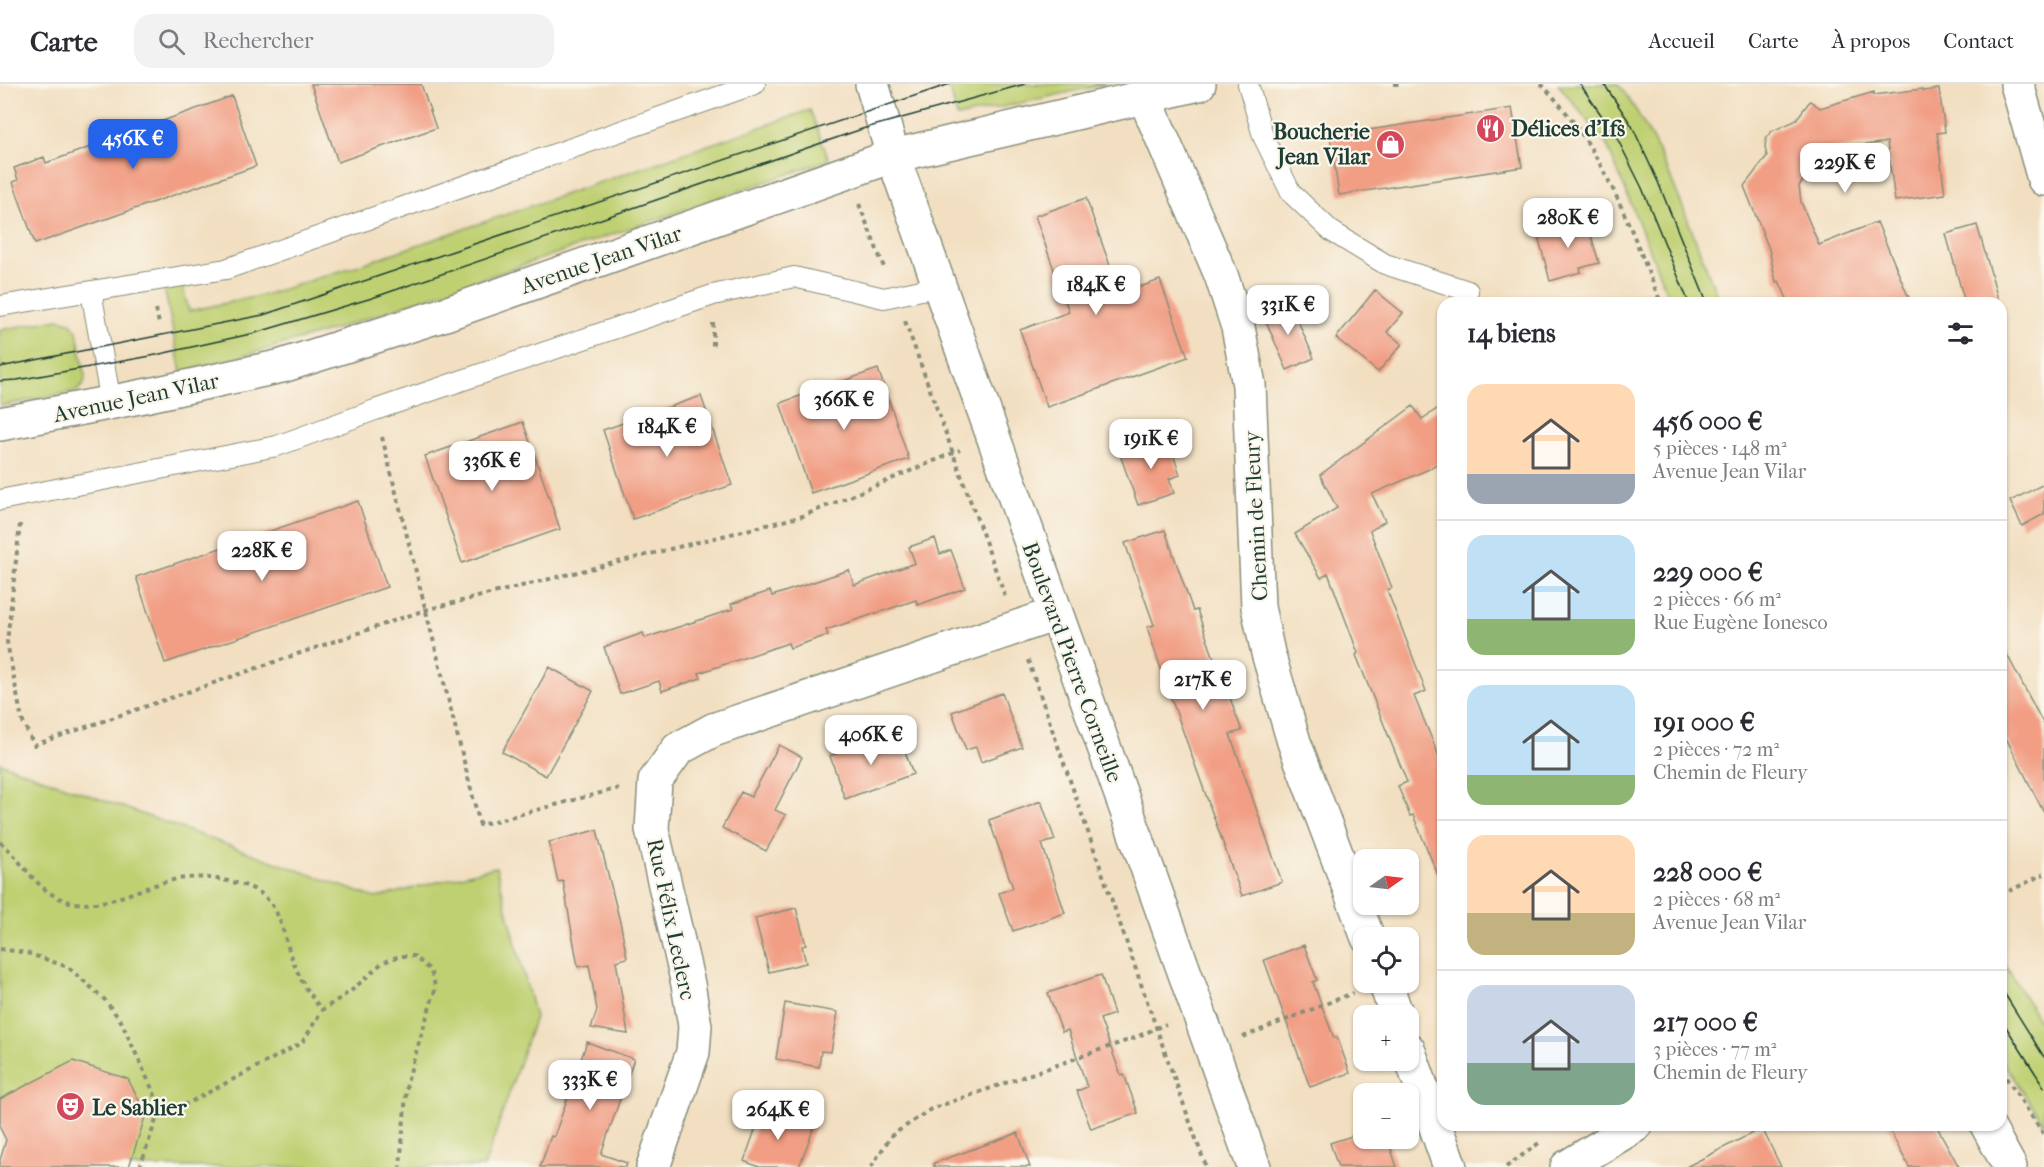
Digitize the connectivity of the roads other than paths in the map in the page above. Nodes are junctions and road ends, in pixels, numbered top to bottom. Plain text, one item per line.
1 (755, 84) edge
2 (872, 84) edge
3 (1200, 84) edge
4 (1248, 84) edge
5 (2017, 84) edge
6 (1144, 96) junction
7 (893, 156) junction
8 (2044, 179) edge
9 (940, 286) junction
10 (90, 291) junction
11 (1468, 291) dead end
12 (0, 306) edge
13 (111, 403) junction
14 (0, 424) edge
15 (0, 500) edge
16 (1056, 614) junction
17 (1364, 927) edge
18 (1377, 993) edge
19 (1388, 1005) edge
20 (1416, 1071) edge
21 (1437, 1130) edge
22 (1437, 1131) edge
23 (1626, 1131) edge
24 (1990, 1131) edge
25 (653, 1167) edge
26 (1254, 1167) edge
27 (1450, 1167) edge
28 (1567, 1167) edge
29 (2010, 1167) edge

1 - 10 lane
2 - 7 street, Boulevard Pierre Corneille
3 - 6 street, Avenue Jean Vilar
4 - 11 lane
5 - 8 street
6 - 7 street, Avenue Jean Vilar
6 - 17 street, Chemin de Fleury
7 - 9 street, Boulevard Pierre Corneille
7 - 13 street, Avenue Jean Vilar
9 - 15 lane
9 - 16 street, Boulevard Pierre Corneille
10 - 12 lane
10 - 13 lane
13 - 14 street, Avenue Jean Vilar
16 - 25 street, Rue Félix Leclerc
16 - 26 street, Boulevard Pierre Corneille
18 - 19 street
20 - 21 street
22 - 27 street
23 - 28 street
24 - 29 street

